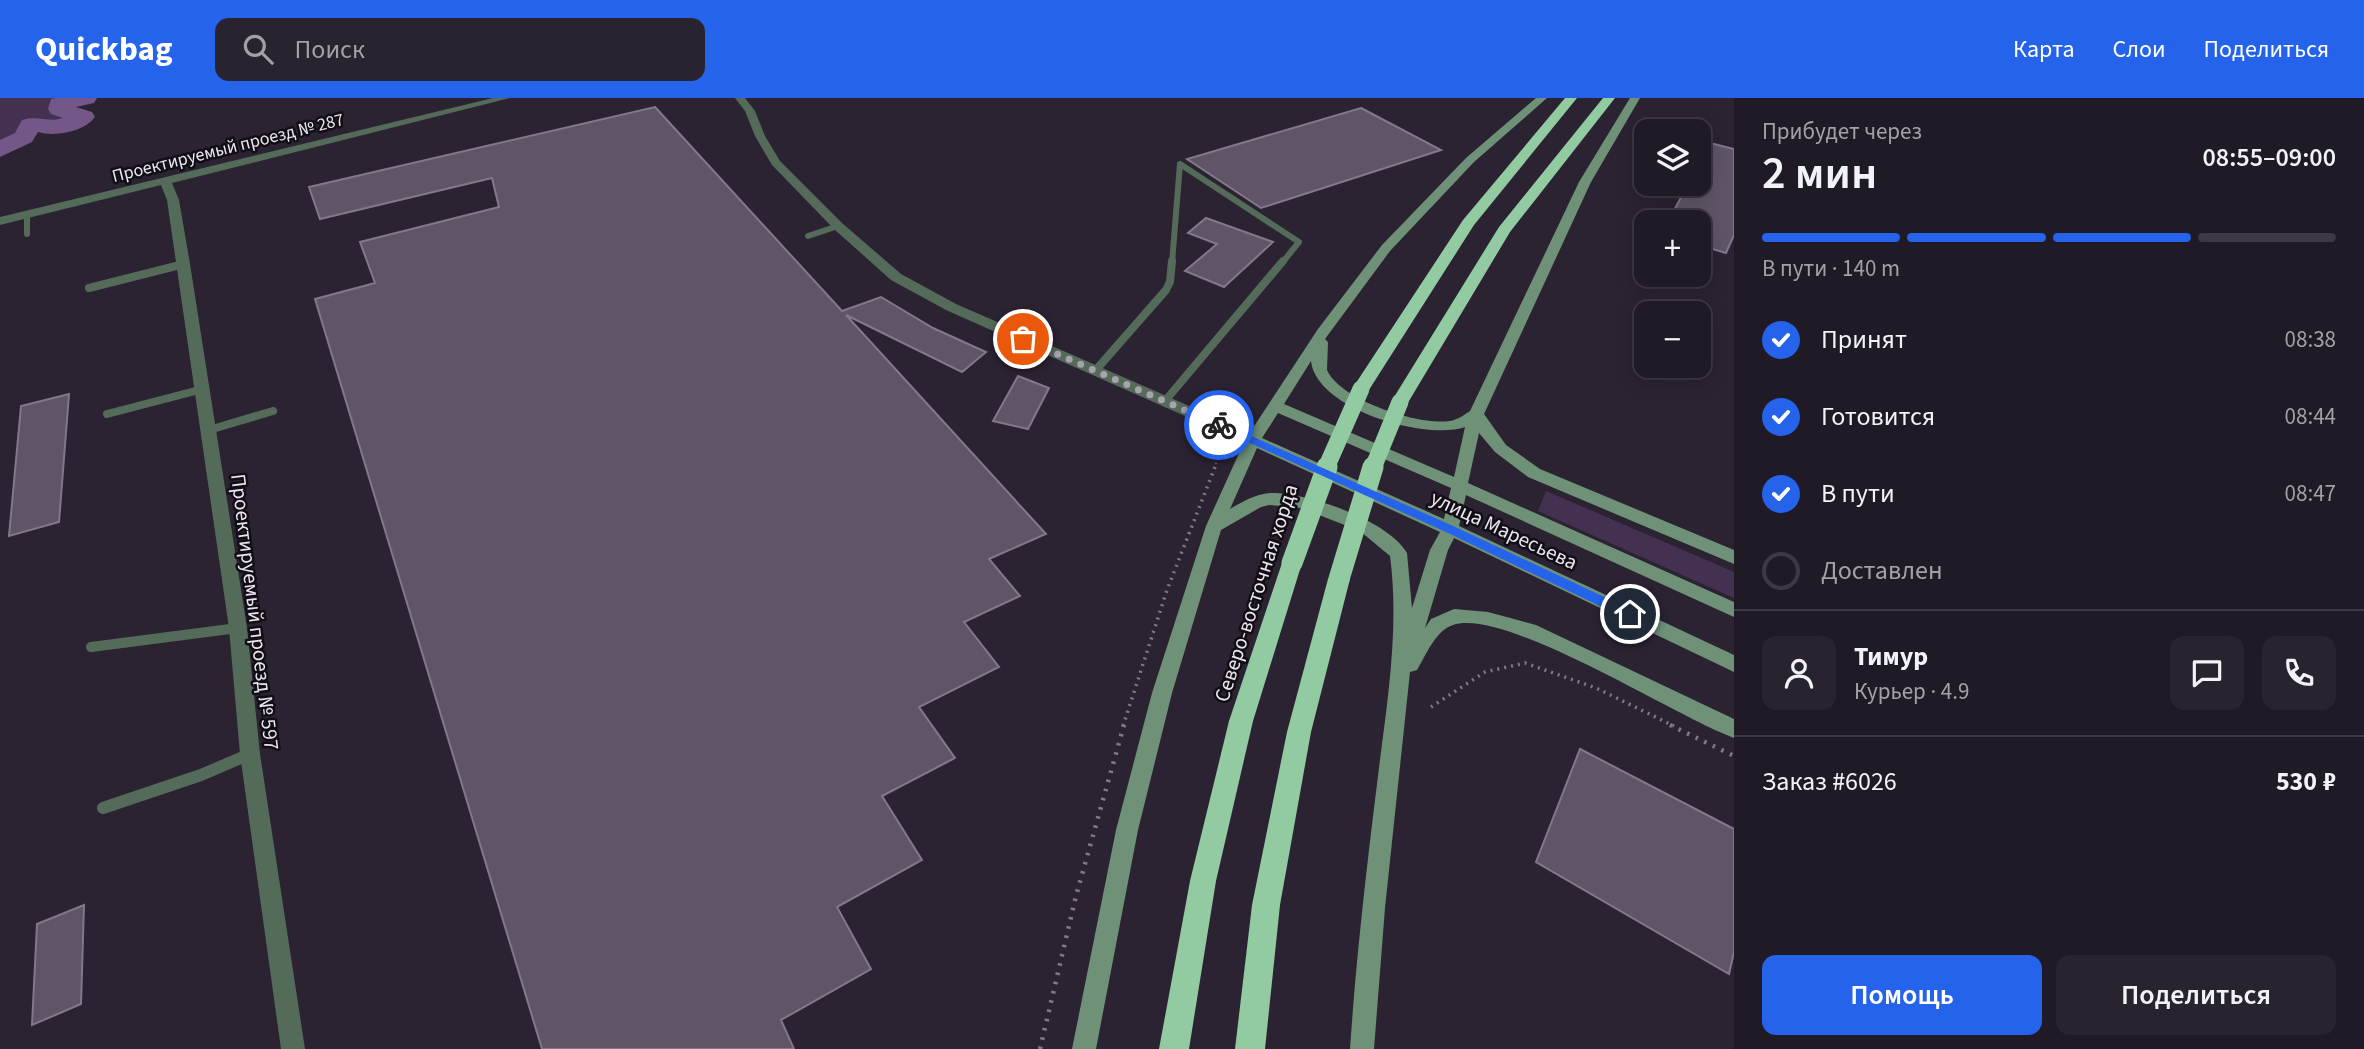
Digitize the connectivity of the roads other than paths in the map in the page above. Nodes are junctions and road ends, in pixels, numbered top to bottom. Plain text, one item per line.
1 (505, 98) edge
2 (740, 98) edge
3 (1542, 98) edge
4 (1572, 98) edge
5 (1609, 98) edge
6 (1635, 98) edge
7 (166, 182) junction
8 (27, 215) junction
9 (0, 221) edge
10 (838, 226) junction
11 (27, 234) dead end
12 (808, 236) dead end
13 (184, 264) junction
14 (89, 288) dead end
15 (1323, 332) junction
16 (1095, 371) junction
17 (203, 389) junction
18 (1165, 401) junction
19 (1276, 406) junction
20 (273, 411) dead end
21 (107, 414) dead end
22 (1476, 414) junction
23 (209, 430) junction
24 (1252, 440) junction
25 (1460, 486) junction
26 (1214, 526) junction
27 (1450, 529) junction
28 (1734, 557) edge
29 (1734, 610) edge
30 (238, 628) junction
31 (91, 647) dead end
32 (1734, 664) edge
33 (1399, 681) junction
34 (1734, 729) edge
35 (250, 754) junction
36 (103, 808) dead end
37 (293, 1049) edge
38 (1084, 1049) edge
39 (1174, 1049) edge
40 (1250, 1049) edge
41 (1362, 1049) edge

1 - 7 street, Проектируемый проезд № 287
2 - 10 street
3 - 15 street
4 - 39 highway, Северо-восточная хорда, bridge
5 - 40 highway, bridge
6 - 22 street
7 - 8 street, Проектируемый проезд № 287
7 - 13 street, Проектируемый проезд № 597
8 - 9 street, Проектируемый проезд № 287
8 - 11 lane
10 - 12 lane
10 - 16 street
13 - 14 lane
13 - 17 street, Проектируемый проезд № 597
15 - 19 street
15 - 22 street
16 - 18 street
16 - 18 lane
17 - 21 lane
17 - 23 street, Проектируемый проезд № 597
18 - 24 street
19 - 24 street
19 - 25 street, улица Маресьева
20 - 23 lane
22 - 25 street
22 - 28 street
23 - 30 street, Проектируемый проезд № 597
24 - 26 street
24 - 27 street, улица Маресьева
25 - 27 street
25 - 29 street, улица Маресьева
26 - 33 street
26 - 38 street
27 - 32 street, улица Маресьева
27 - 33 street
30 - 31 lane
30 - 35 street, Проектируемый проезд № 597
33 - 34 street
33 - 41 street
35 - 36 lane
35 - 37 street, Проектируемый проезд № 597

